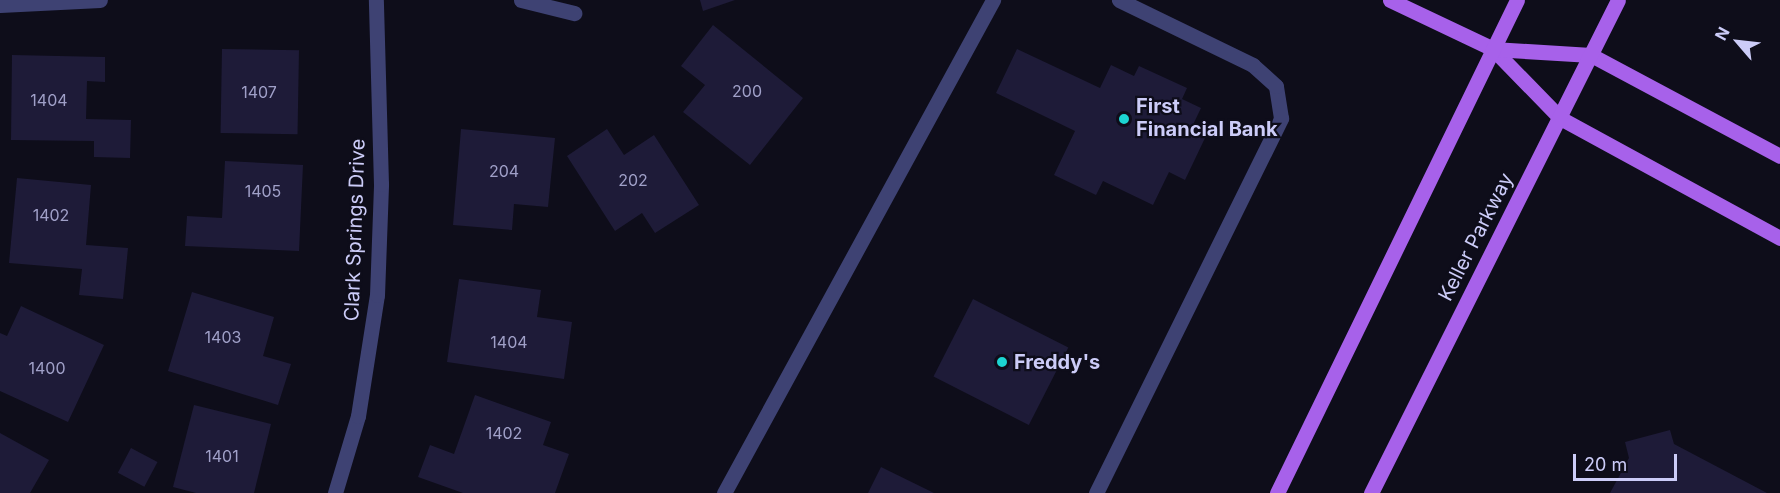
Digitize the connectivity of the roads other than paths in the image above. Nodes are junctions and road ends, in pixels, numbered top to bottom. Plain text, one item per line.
1 (100, 0) edge
2 (376, 0) edge
3 (521, 0) edge
4 (993, 0) edge
5 (1119, 0) edge
6 (1390, 0) edge
7 (1517, 0) edge
8 (1618, 0) edge
9 (0, 5) edge
10 (574, 13) dead end
11 (1493, 49) junction
12 (1591, 55) junction
13 (1560, 118) junction
14 (1780, 156) edge
15 (1780, 238) edge
16 (335, 493) edge
17 (724, 493) edge
18 (1096, 493) edge
19 (1277, 493) edge
20 (1371, 493) edge

1 - 9 street
2 - 16 street, Clark Springs Drive
3 - 10 street
4 - 17 street
5 - 18 street
6 - 11 main road
7 - 11 main road
8 - 12 main road, Keller Parkway
11 - 12 main road
11 - 13 main road
11 - 19 main road
12 - 13 main road, Keller Parkway
12 - 14 main road
13 - 15 main road
13 - 20 main road, Keller Parkway

